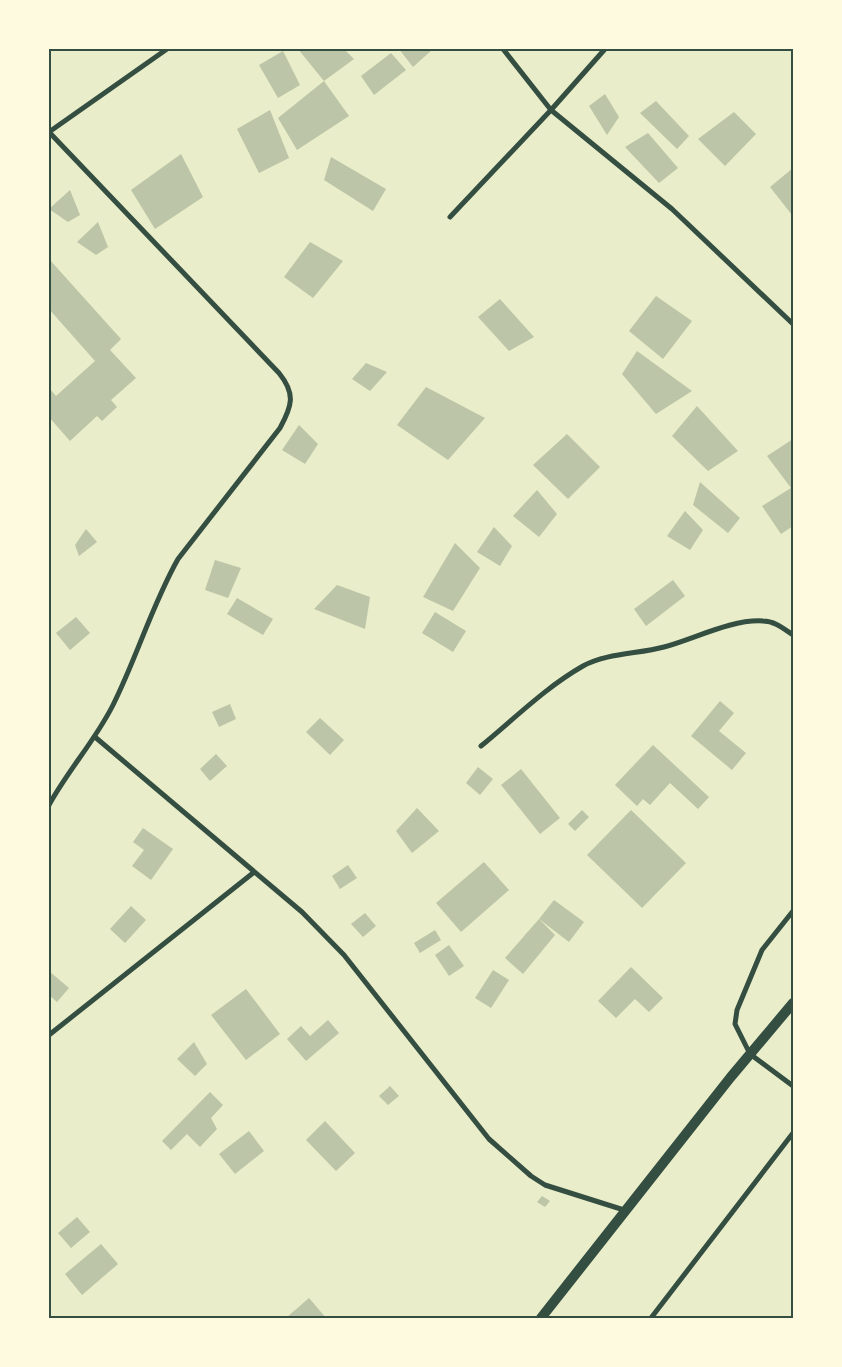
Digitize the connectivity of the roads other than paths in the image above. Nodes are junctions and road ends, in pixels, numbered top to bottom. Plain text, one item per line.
1 (167, 49) edge
2 (503, 49) edge
3 (605, 49) edge
4 (551, 110) junction
5 (450, 217) dead end
6 (793, 324) edge
7 (793, 635) edge
8 (95, 737) junction
9 (481, 746) dead end
10 (49, 805) edge
11 (253, 873) junction
12 (793, 911) edge
13 (793, 1003) edge
14 (49, 1035) edge
15 (750, 1054) junction
16 (793, 1086) edge
17 (793, 1134) edge
18 (624, 1210) junction
19 (541, 1318) edge
20 (651, 1318) edge

1 - 8 street
2 - 4 street
3 - 4 street
4 - 5 street
4 - 6 street
7 - 9 street
8 - 10 street
8 - 11 street
11 - 14 street
11 - 18 street
12 - 15 street
13 - 15 main road
15 - 16 street
15 - 18 main road
17 - 20 street
18 - 19 main road

